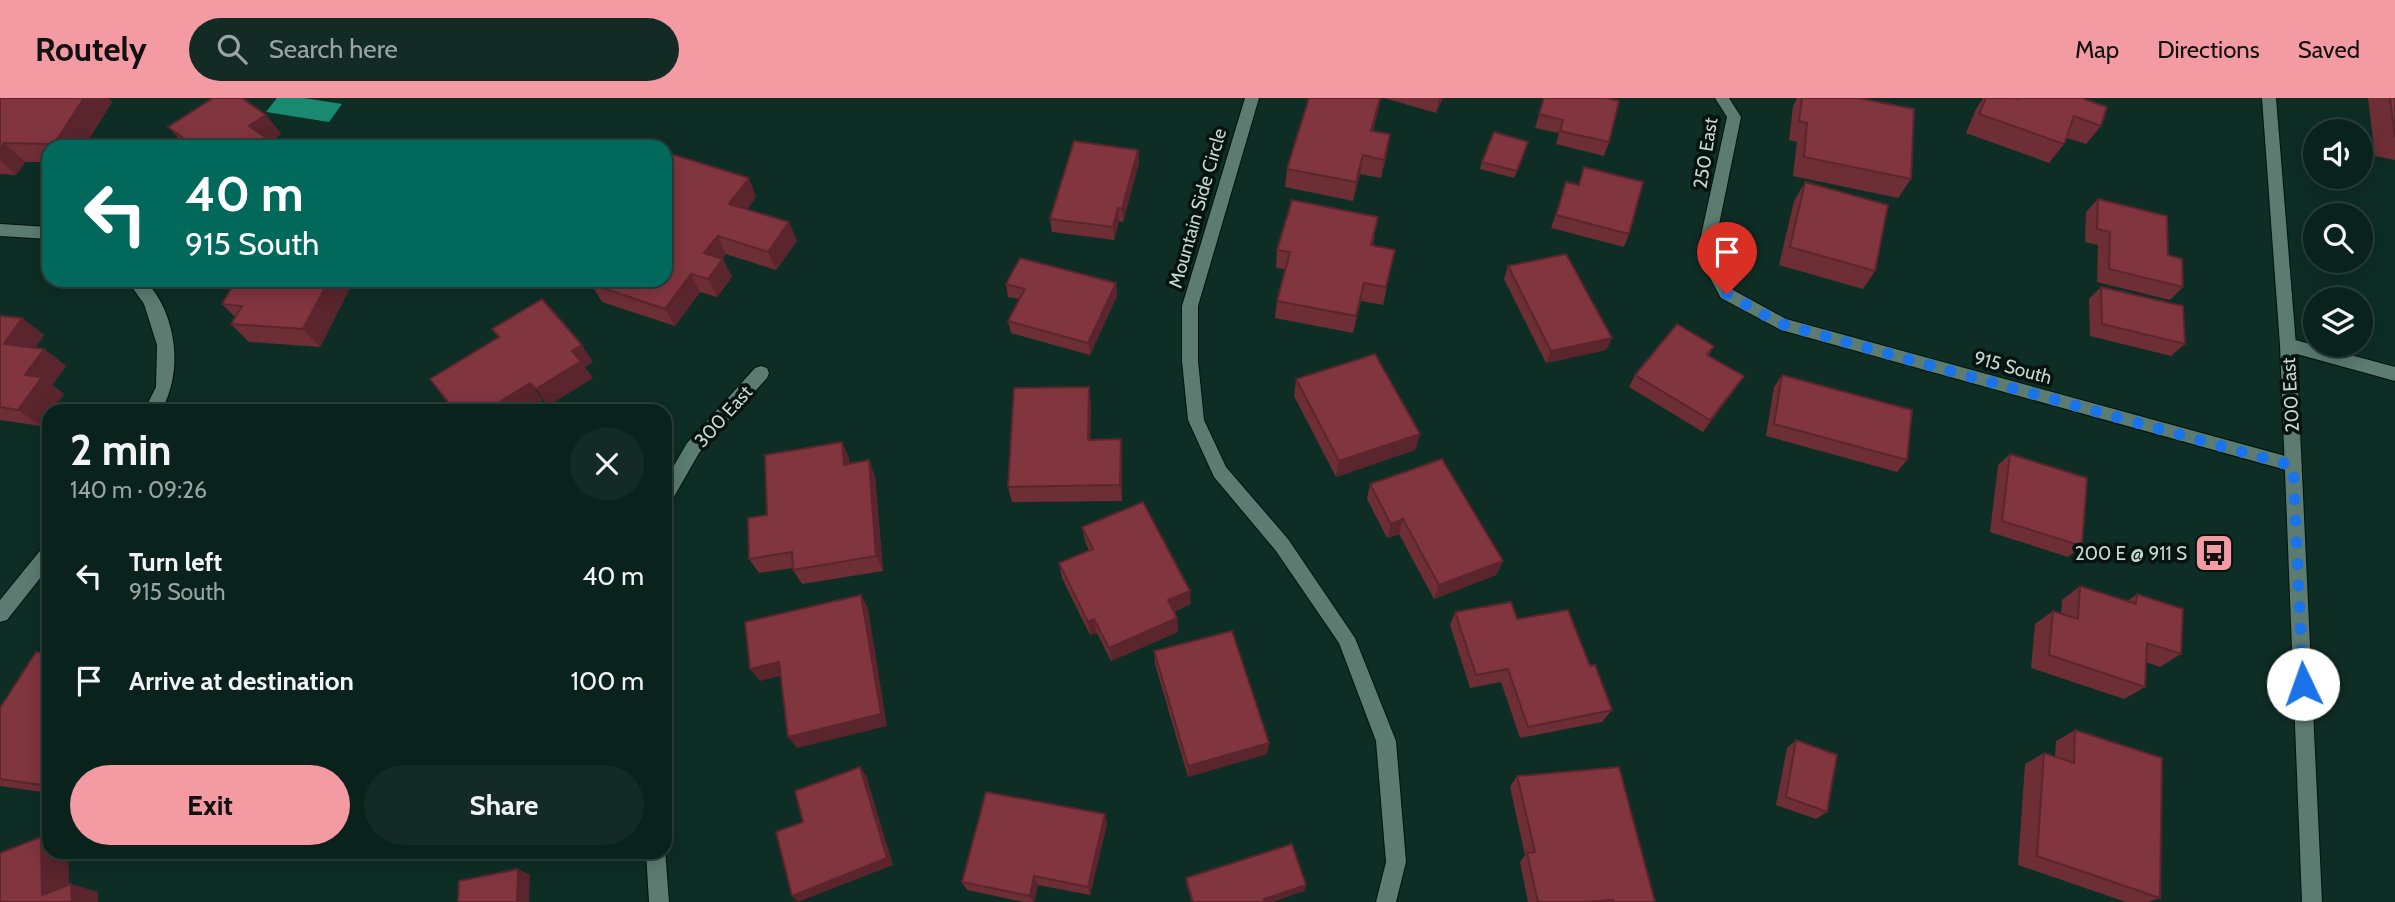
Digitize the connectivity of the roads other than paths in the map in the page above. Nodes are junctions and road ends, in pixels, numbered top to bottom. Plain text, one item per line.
1 (1252, 98) edge
2 (1721, 98) edge
3 (2269, 98) edge
4 (0, 230) edge
5 (42, 233) edge
6 (143, 287) edge
7 (1727, 294) joint
8 (2288, 345) junction
9 (761, 373) dead end
10 (2395, 374) edge
11 (156, 404) edge
12 (2293, 466) junction
13 (672, 485) edge
14 (42, 562) edge
15 (0, 614) edge
16 (656, 859) edge
17 (659, 902) edge
18 (1385, 902) edge
19 (2312, 902) edge

1 - 18 street, Mountain Side Circle
2 - 7 street, 250 East
3 - 8 street, 200 East
4 - 5 street
6 - 11 street
7 - 12 street, 915 South
8 - 10 street
8 - 12 street, 200 East
9 - 13 street, 300 East
12 - 19 street, 200 East
14 - 15 street
16 - 17 street

